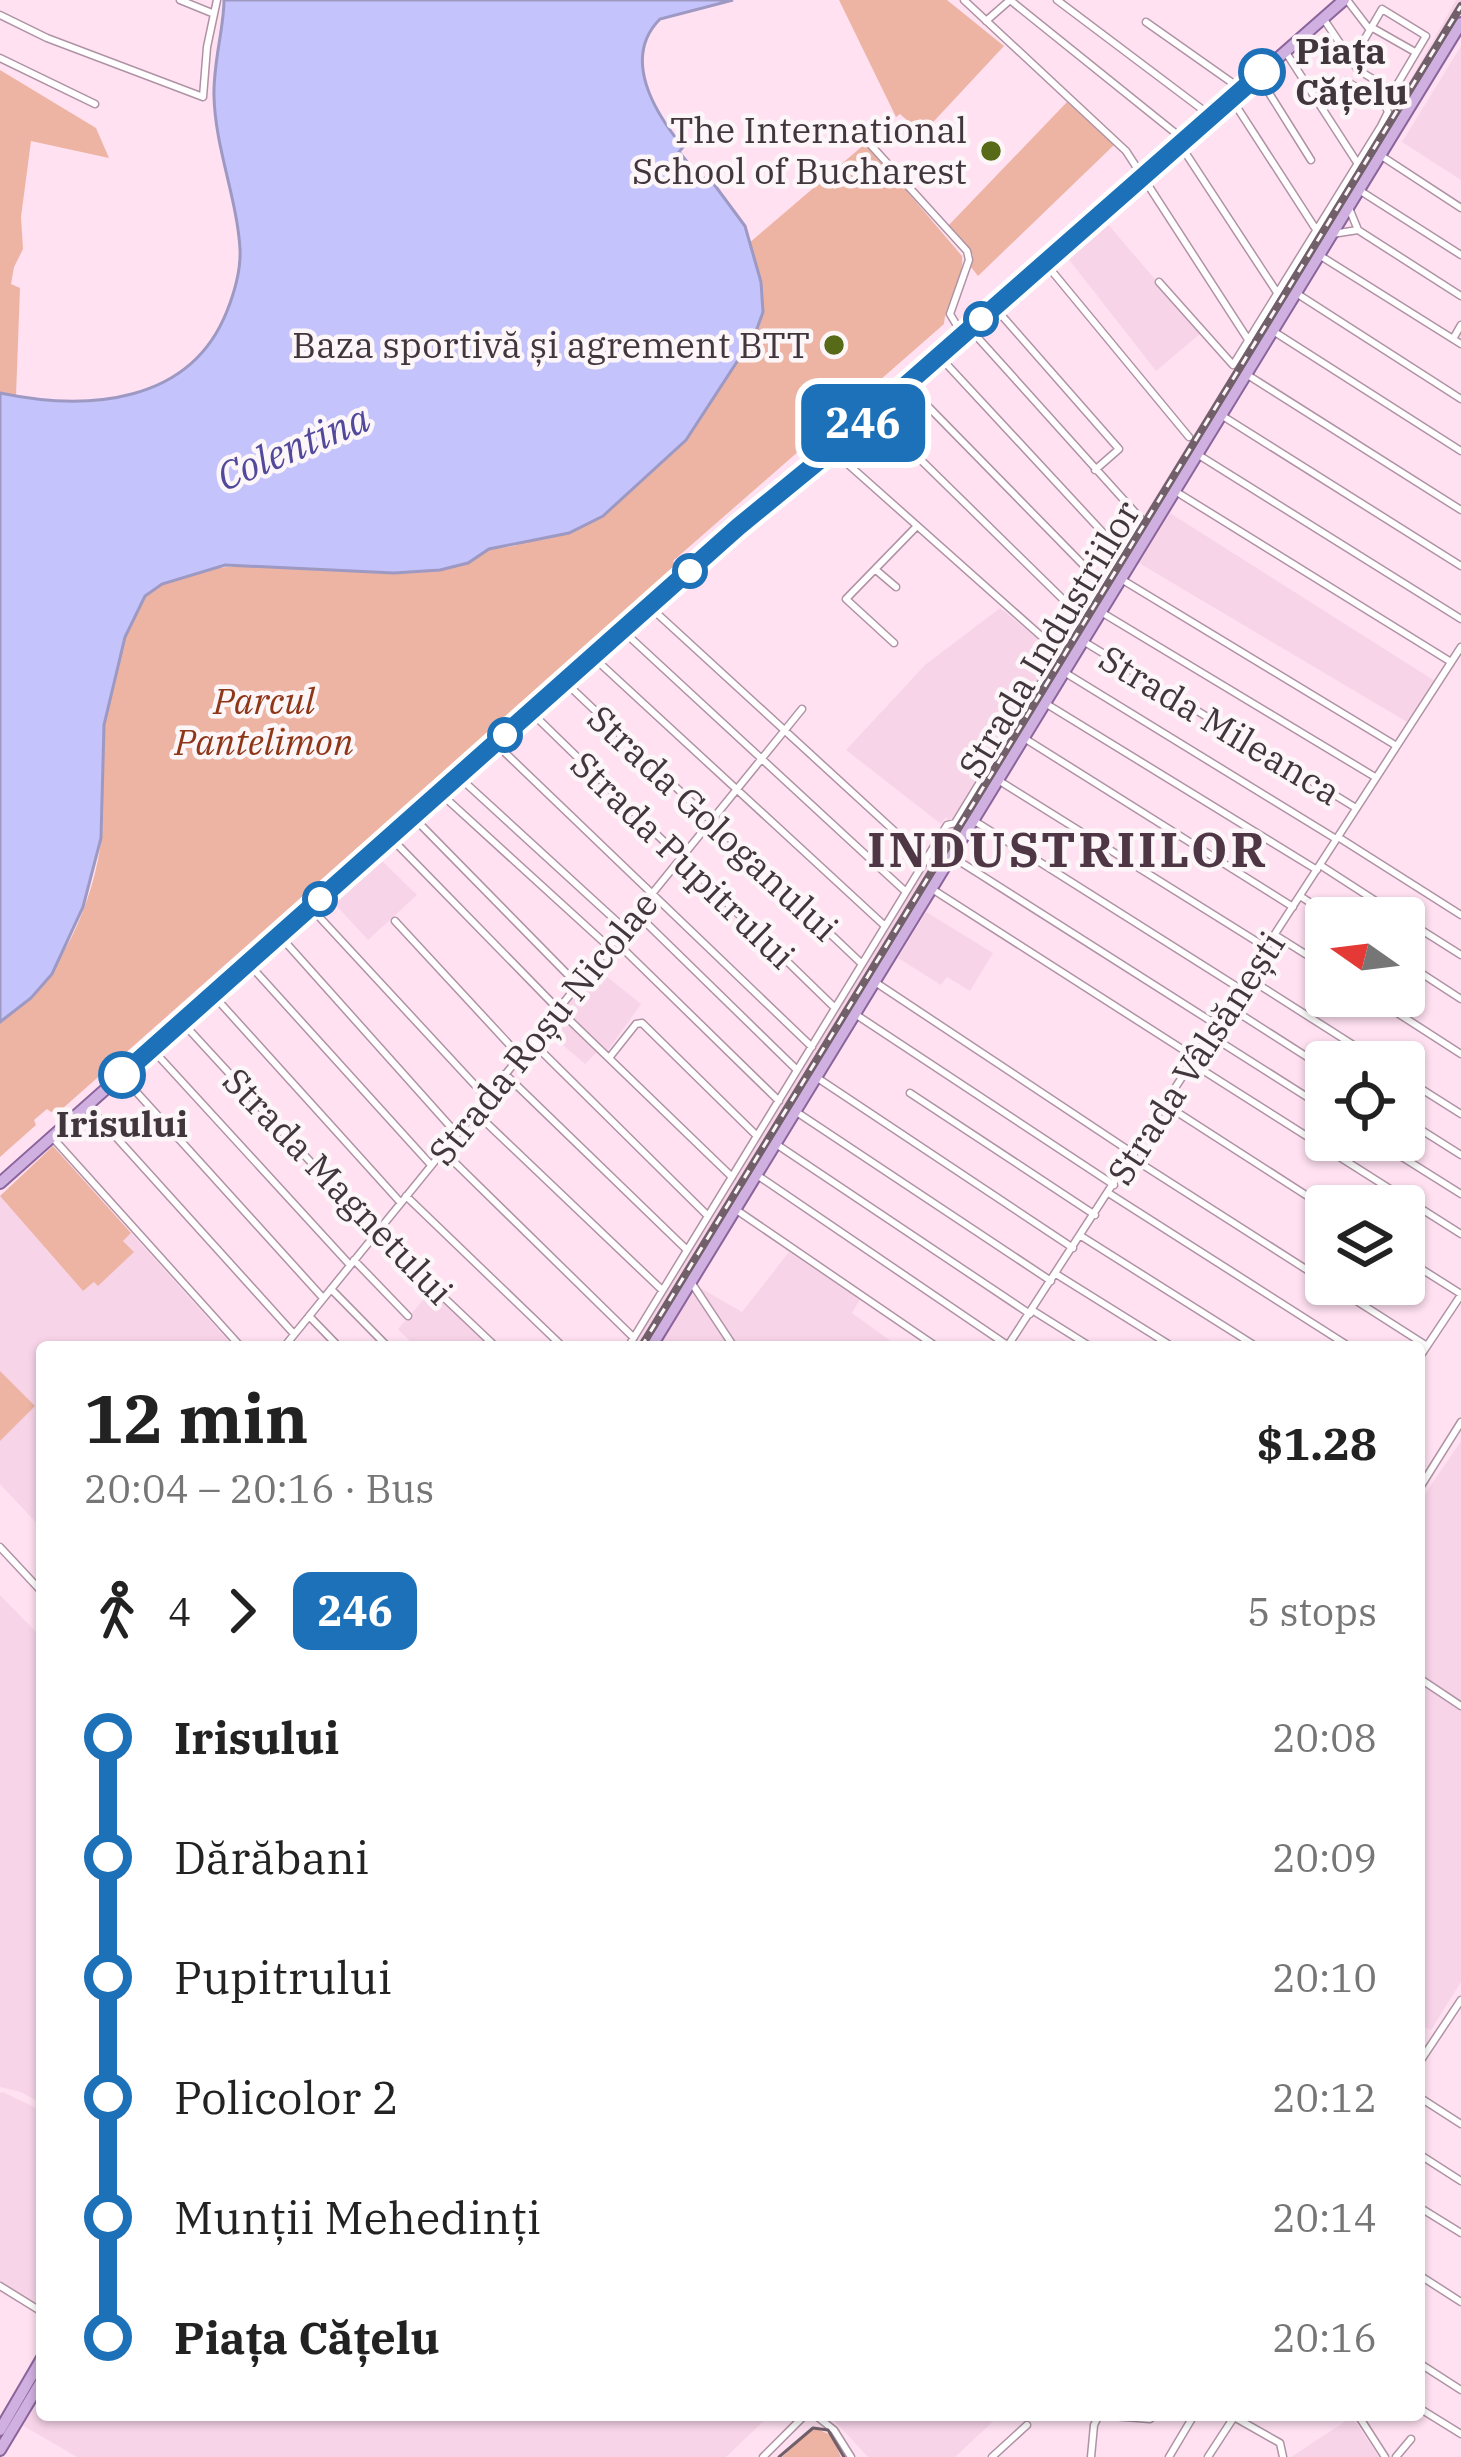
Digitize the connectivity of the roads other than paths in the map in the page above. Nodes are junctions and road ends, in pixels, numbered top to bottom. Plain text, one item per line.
1 (180, 0) edge
2 (217, 0) edge
3 (964, 0) edge
4 (1010, 0) edge
5 (1057, 0) edge
6 (1345, 0) edge
7 (212, 13) junction
8 (0, 15) edge
9 (1323, 18) junction
10 (986, 21) junction
11 (1146, 22) dead end
12 (1461, 23) edge
13 (1371, 29) junction
14 (1346, 50) junction
15 (1285, 51) junction
16 (1416, 53) junction
17 (0, 58) edge
18 (1258, 75) junction
19 (1346, 81) dead end
20 (1393, 91) junction
21 (1236, 94) junction
22 (95, 104) dead end
23 (1385, 105) junction
24 (1210, 116) junction
25 (868, 142) dead end
26 (1182, 142) junction
27 (1380, 155) junction
28 (1311, 160) dead end
29 (1358, 164) junction
30 (1141, 178) junction
31 (1359, 190) junction
32 (1348, 207) junction
33 (1461, 208) edge
34 (1358, 230) junction
35 (1317, 231) junction
36 (1332, 234) junction
37 (1319, 255) junction
38 (1461, 255) edge
39 (1045, 262) junction
40 (1159, 282) dead end
41 (1296, 293) junction
42 (1278, 294) junction
43 (1461, 296) edge
44 (994, 308) junction
45 (1461, 325) edge
46 (1273, 331) junction
47 (966, 332) junction
48 (1453, 338) junction
49 (1249, 341) junction
50 (1461, 344) edge
51 (939, 356) junction
52 (1246, 374) junction
53 (907, 385) junction
54 (1461, 399) edge
55 (874, 414) junction
56 (1221, 415) junction
57 (1189, 437) dead end
58 (832, 450) junction
59 (1461, 452) edge
60 (1197, 454) junction
61 (1095, 470) junction
62 (1175, 490) junction
63 (1461, 510) edge
64 (916, 526) junction
65 (1120, 551) junction
66 (1461, 566) edge
67 (877, 570) junction
68 (1120, 579) junction
69 (1100, 582) junction
70 (896, 587) dead end
71 (650, 606) junction
72 (1101, 612) junction
73 (1079, 615) junction
74 (1461, 619) edge
75 (622, 630) junction
76 (1083, 641) junction
77 (894, 643) dead end
78 (1461, 647) edge
79 (1058, 651) junction
80 (592, 657) junction
81 (1451, 662) junction
82 (1064, 672) junction
83 (565, 682) junction
84 (1045, 703) junction
85 (802, 709) dead end
86 (531, 712) junction
87 (784, 731) junction
88 (1024, 738) junction
89 (496, 744) junction
90 (1396, 746) junction
91 (761, 759) junction
92 (459, 777) junction
93 (1376, 778) junction
94 (998, 780) junction
95 (737, 789) junction
96 (440, 793) junction
97 (1357, 808) junction
98 (413, 817) junction
99 (974, 820) junction
100 (711, 821) junction
101 (390, 837) junction
102 (1337, 838) junction
103 (951, 856) junction
104 (681, 858) junction
105 (926, 860) junction
106 (1318, 868) junction
107 (932, 889) junction
108 (906, 892) junction
109 (652, 894) junction
110 (1300, 896) junction
111 (1366, 897) edge
112 (1305, 899) edge
113 (1293, 907) junction
114 (310, 908) junction
115 (636, 913) junction
116 (1461, 915) edge
117 (395, 921) dead end
118 (885, 926) junction
119 (624, 928) junction
120 (1425, 933) edge
121 (279, 935) junction
122 (1275, 935) junction
123 (611, 944) junction
124 (1267, 948) junction
125 (1305, 954) edge
126 (1461, 956) edge
127 (248, 963) junction
128 (862, 964) junction
129 (1425, 976) edge
130 (1248, 978) junction
131 (875, 982) junction
132 (578, 985) junction
133 (1241, 989) junction
134 (213, 994) junction
135 (1461, 999) edge
136 (1229, 1007) junction
137 (835, 1008) junction
138 (558, 1010) junction
139 (855, 1014) junction
140 (1404, 1017) edge
141 (182, 1022) junction
142 (1218, 1025) junction
143 (1211, 1036) junction
144 (1347, 1041) edge
145 (532, 1042) junction
146 (812, 1047) junction
147 (152, 1048) junction
148 (1461, 1054) edge
149 (520, 1056) junction
150 (1305, 1056) edge
151 (609, 1058) junction
152 (1195, 1061) junction
153 (798, 1070) junction
154 (505, 1074) junction
155 (122, 1075) junction
156 (816, 1077) junction
157 (1425, 1091) edge
158 (910, 1093) dead end
159 (1305, 1096) edge
160 (486, 1097) junction
161 (779, 1101) junction
162 (1166, 1105) junction
163 (88, 1106) junction
164 (796, 1111) junction
165 (475, 1112) junction
166 (1461, 1114) edge
167 (457, 1133) junction
168 (1425, 1133) edge
169 (757, 1136) junction
170 (52, 1137) junction
171 (776, 1144) junction
172 (443, 1151) junction
173 (1133, 1156) junction
174 (1461, 1156) edge
175 (1408, 1161) edge
176 (431, 1165) junction
177 (757, 1175) junction
178 (732, 1177) junction
179 (0, 1183) edge
180 (1114, 1185) junction
181 (1108, 1193) junction
182 (1305, 1194) edge
183 (1461, 1194) edge
184 (403, 1200) junction
185 (736, 1209) junction
186 (1095, 1214) junction
187 (707, 1216) junction
188 (376, 1233) junction
189 (1461, 1234) edge
190 (1081, 1236) junction
191 (1073, 1247) junction
192 (687, 1250) junction
193 (352, 1263) junction
194 (1305, 1268) edge
195 (1425, 1271) edge
196 (1054, 1278) junction
197 (691, 1282) junction
198 (331, 1288) junction
199 (662, 1290) junction
200 (684, 1294) junction
201 (1461, 1294) edge
202 (323, 1298) junction
203 (703, 1301) junction
204 (1363, 1305) edge
205 (1031, 1312) junction
206 (309, 1316) junction
207 (408, 1316) dead end
208 (294, 1334) junction
209 (634, 1337) junction
210 (236, 1341) edge
211 (289, 1341) edge
212 (333, 1341) edge
213 (382, 1341) edge
214 (490, 1341) edge
215 (556, 1341) edge
216 (632, 1341) edge
217 (655, 1341) edge
218 (730, 1341) edge
219 (928, 1341) edge
220 (999, 1341) edge
221 (1012, 1341) edge
222 (1081, 1341) edge
223 (1163, 1341) edge
224 (1247, 1341) edge
225 (1341, 1341) edge
226 (1419, 1341) edge
227 (1427, 1346) joint
228 (1425, 1349) edge
229 (1461, 1422) edge
230 (1425, 1479) edge
231 (0, 1546) edge
232 (36, 1585) edge
233 (1425, 1682) edge
234 (1461, 1706) edge
235 (1461, 2000) edge
236 (1425, 2054) edge
237 (1425, 2101) edge
238 (1461, 2124) edge
239 (1425, 2158) edge
240 (1461, 2181) edge
241 (1425, 2210) edge
242 (1461, 2234) edge
243 (1425, 2279) edge
244 (0, 2286) edge
245 (1461, 2302) edge
246 (36, 2308) edge
247 (1425, 2367) edge
248 (36, 2368) edge
249 (36, 2390) edge
250 (1461, 2390) edge
251 (1425, 2412) edge
252 (799, 2421) edge
253 (823, 2421) edge
254 (1096, 2421) edge
255 (1190, 2421) edge
256 (1230, 2421) edge
257 (1244, 2421) edge
258 (1247, 2421) edge
259 (1362, 2421) edge
260 (1249, 2424) junction
261 (1028, 2425) dead end
262 (0, 2430) edge
263 (1461, 2434) edge
264 (1411, 2439) dead end
265 (0, 2450) edge
266 (763, 2457) edge
267 (851, 2457) edge
268 (992, 2457) edge
269 (1091, 2457) edge
270 (1169, 2457) edge
271 (1208, 2457) edge
272 (1283, 2457) edge
273 (1385, 2457) edge
274 (1396, 2457) edge

1 - 7 street
2 - 7 street
3 - 10 street
4 - 10 street
4 - 26 street
5 - 24 street
6 - 9 main road
6 - 13 street
7 - 8 street
9 - 14 street
9 - 15 main road
10 - 30 street
11 - 21 street
12 - 27 main road, Strada Industriilor
13 - 14 street
13 - 16 street
13 - 16 street
14 - 20 street
15 - 18 main road
15 - 29 street
16 - 20 street
17 - 22 street
18 - 21 main road
18 - 28 street
19 - 23 street
20 - 23 street
21 - 24 main road
21 - 35 street
23 - 29 street
24 - 26 main road
25 - 47 street
26 - 30 main road
26 - 42 street
27 - 31 main road, Strada Industriilor
27 - 33 street
29 - 35 street
30 - 39 main road
30 - 49 street
31 - 32 main road, Strada Industriilor
31 - 38 street
32 - 34 street
32 - 36 main road, Strada Industriilor
34 - 36 street
34 - 43 street
35 - 42 street
36 - 37 main road, Strada Industriilor
37 - 41 main road, Strada Industriilor
37 - 48 street
39 - 44 main road
39 - 57 street
40 - 49 street
41 - 46 main road, Strada Industriilor
41 - 54 street
42 - 49 street
44 - 47 main road
44 - 61 street
45 - 48 street
46 - 52 main road, Strada Industriilor
46 - 59 street
47 - 51 main road
47 - 61 street
48 - 50 street
51 - 53 main road
51 - 65 street
52 - 56 main road, Strada Industriilor
52 - 63 street
53 - 55 main road
53 - 69 street
55 - 58 main road
55 - 73 street
56 - 60 main road, Strada Industriilor
56 - 66 street
58 - 64 street
58 - 71 main road
60 - 62 main road, Strada Industriilor
60 - 74 street
61 - 65 street
62 - 68 main road, Strada Industriilor
62 - 81 street
64 - 67 street
64 - 79 street
65 - 69 street
67 - 70 street
67 - 77 street
68 - 72 main road, Strada Industriilor
68 - 90 street
69 - 73 street
71 - 75 main road
71 - 87 street
72 - 76 main road, Strada Industriilor
72 - 93 street
73 - 79 street
75 - 80 main road
75 - 91 street
76 - 82 main road, Strada Industriilor
76 - 97 street, Strada Mileanca
78 - 81 street, Strada Vâlsănești
79 - 105 street
80 - 83 main road
80 - 95 street
81 - 90 street, Strada Vâlsănești
82 - 84 main road, Strada Industriilor
82 - 102 street
83 - 86 main road
83 - 100 street, Strada Gologanului
84 - 88 main road, Strada Industriilor
84 - 106 street
85 - 87 street, Strada Roșu Nicolae
86 - 89 main road
86 - 104 street, Strada Pupitrului
87 - 91 street, Strada Roșu Nicolae
87 - 105 street
88 - 94 main road, Strada Industriilor
88 - 113 street
89 - 92 main road
89 - 109 street
90 - 93 street, Strada Vâlsănești
91 - 95 street, Strada Roșu Nicolae
91 - 108 street
92 - 96 main road
92 - 119 street
93 - 97 street, Strada Vâlsănești
94 - 99 main road, Strada Industriilor
94 - 124 street
95 - 100 street, Strada Roșu Nicolae
95 - 118 street
96 - 98 main road
96 - 123 street
97 - 102 street, Strada Vâlsănești
98 - 101 main road
98 - 132 street
99 - 103 main road, Strada Industriilor
99 - 133 street
100 - 104 street, Strada Roșu Nicolae
100 - 128 street, Strada Gologanului
101 - 114 main road
101 - 138 street
102 - 106 street, Strada Vâlsănești
102 - 116 street
103 - 107 main road, Strada Industriilor
103 - 142 street
104 - 109 street, Strada Roșu Nicolae
104 - 137 street, Strada Pupitrului
105 - 108 street
106 - 110 street, Strada Vâlsănești
106 - 111 street
107 - 131 main road, Strada Industriilor
107 - 152 street
108 - 118 street
109 - 115 street, Strada Roșu Nicolae
109 - 146 street
110 - 112 street
110 - 113 street, Strada Vâlsănești
113 - 122 street, Strada Vâlsănești
114 - 121 main road
114 - 160 street
115 - 119 street, Strada Roșu Nicolae
115 - 153 street
117 - 149 street
118 - 128 street
119 - 123 street, Strada Roșu Nicolae
120 - 126 street
121 - 127 main road
121 - 167 street
122 - 124 street, Strada Vâlsănești
122 - 125 street
123 - 132 street, Strada Roșu Nicolae
123 - 161 street
124 - 130 street, Strada Vâlsănești
127 - 134 main road
127 - 176 street
128 - 137 street
129 - 135 street
130 - 133 street, Strada Vâlsănești
130 - 144 street
131 - 139 main road, Strada Industriilor
131 - 173 street
132 - 138 street, Strada Roșu Nicolae
133 - 136 street, Strada Vâlsănești
134 - 141 main road
134 - 184 street
136 - 142 street, Strada Vâlsănești
136 - 150 street
137 - 146 street
138 - 145 street, Strada Roșu Nicolae
138 - 151 street
139 - 156 main road, Strada Industriilor
139 - 180 street
140 - 148 street
141 - 147 main road
141 - 188 street, Strada Magnetului
142 - 143 street, Strada Vâlsănești
143 - 152 street, Strada Vâlsănești
143 - 159 street
145 - 149 street, Strada Roșu Nicolae
145 - 187 street
146 - 153 street
147 - 155 main road
147 - 193 street
149 - 154 street, Strada Roșu Nicolae
151 - 169 street
151 - 178 street
152 - 162 street, Strada Vâlsănești
152 - 189 street
153 - 161 street
154 - 160 street, Strada Roșu Nicolae
154 - 192 street
155 - 163 main road
155 - 202 street
156 - 164 main road, Strada Industriilor
156 - 191 street
157 - 166 street
158 - 186 street
160 - 165 street, Strada Roșu Nicolae
161 - 169 street
162 - 173 street, Strada Vâlsănești
162 - 182 street
163 - 170 main road
163 - 208 street
164 - 171 main road, Strada Industriilor
164 - 196 street
165 - 167 street, Strada Roșu Nicolae
165 - 199 street
167 - 172 street, Strada Roșu Nicolae
168 - 174 street
169 - 178 street
170 - 179 main road
170 - 210 street
171 - 177 main road, Strada Industriilor
171 - 205 street
172 - 176 street, Strada Roșu Nicolae
172 - 209 street
173 - 180 street, Strada Vâlsănești
173 - 194 street
175 - 183 street
176 - 184 street, Strada Roșu Nicolae
177 - 185 main road, Strada Industriilor
177 - 220 street
178 - 187 street
180 - 181 street, Strada Vâlsănești
181 - 186 street, Strada Vâlsănești
181 - 225 street
184 - 188 street, Strada Roșu Nicolae
184 - 215 street
185 - 197 main road, Strada Industriilor
185 - 219 street
186 - 190 street, Strada Vâlsănești
187 - 192 street
188 - 193 street, Strada Roșu Nicolae
188 - 214 street, Strada Magnetului
190 - 191 street, Strada Vâlsănești
190 - 224 street
191 - 196 street, Strada Vâlsănești
192 - 199 street
193 - 198 street, Strada Roșu Nicolae
193 - 207 street
195 - 201 street
196 - 205 street, Strada Vâlsănești
196 - 223 street
197 - 200 main road, Strada Industriilor
197 - 203 street
198 - 202 street, Strada Roșu Nicolae
198 - 213 street
199 - 209 street
200 - 203 street
200 - 217 main road, Strada Industriilor
201 - 227 street
202 - 206 street, Strada Roșu Nicolae
203 - 218 street
204 - 226 street
205 - 221 street, Strada Vâlsănești
205 - 222 street
206 - 208 street, Strada Roșu Nicolae
206 - 212 street
208 - 211 street, Strada Roșu Nicolae
209 - 216 street
227 - 228 street
229 - 230 street
231 - 232 street
233 - 234 street
235 - 236 street
237 - 238 street
239 - 240 street
241 - 242 street
243 - 245 street
244 - 246 street
247 - 250 street
248 - 262 main road
249 - 265 main road
251 - 263 street
252 - 266 street
253 - 267 street
254 - 269 street
255 - 270 street
256 - 271 street
257 - 260 street
258 - 260 street
259 - 273 street
260 - 272 street
261 - 268 street
264 - 274 street

